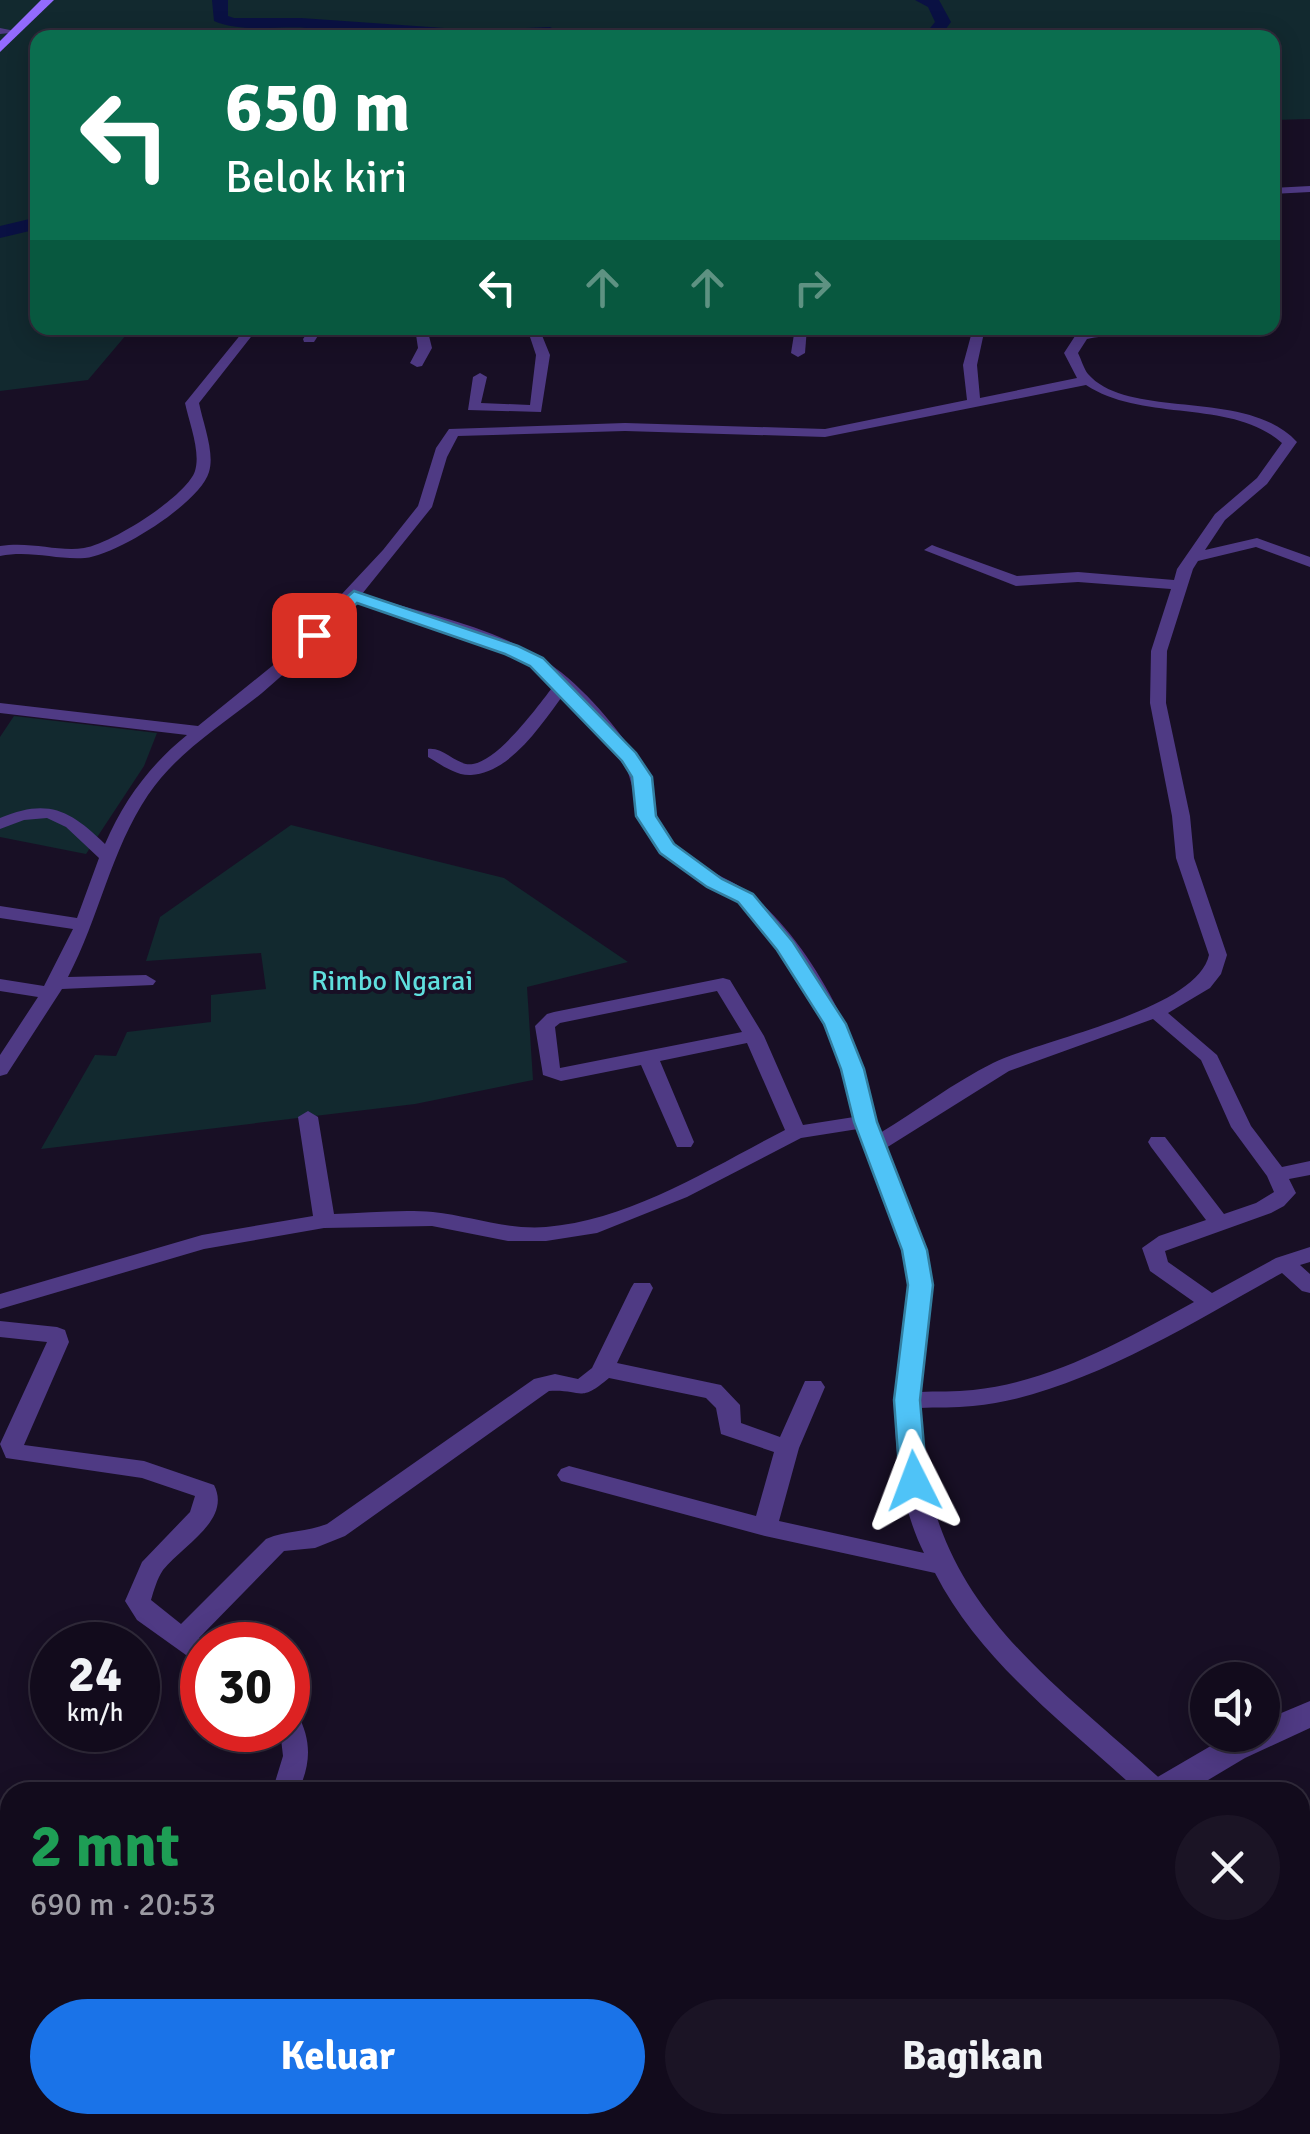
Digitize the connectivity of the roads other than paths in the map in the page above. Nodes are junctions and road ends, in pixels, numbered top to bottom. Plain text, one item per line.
1 (48, 0) edge
2 (0, 31) edge
3 (15, 32) junction
4 (0, 48) edge
5 (1310, 189) edge
6 (1280, 191) edge
7 (246, 335) edge
8 (423, 335) edge
9 (536, 335) edge
10 (800, 335) edge
11 (977, 335) edge
12 (1087, 335) edge
13 (798, 353) dead end
14 (417, 363) dead end
15 (480, 376) dead end
16 (1084, 381) junction
17 (974, 401) junction
18 (1310, 436) edge
19 (1290, 438) junction
20 (932, 550) dead end
21 (0, 551) edge
22 (1194, 556) junction
23 (1310, 562) edge
24 (1180, 586) junction
25 (354, 596) junction
26 (562, 686) junction
27 (0, 708) edge
28 (203, 732) junction
29 (434, 753) dead end
30 (0, 824) edge
31 (109, 858) junction
32 (0, 912) edge
33 (84, 926) junction
34 (146, 981) dead end
35 (0, 985) edge
36 (51, 988) junction
37 (1154, 1011) junction
38 (754, 1036) junction
39 (650, 1059) junction
40 (0, 1070) edge
41 (308, 1117) dead end
42 (866, 1122) junction
43 (796, 1132) junction
44 (684, 1142) dead end
45 (1158, 1142) dead end
46 (876, 1145) junction
47 (1310, 1168) edge
48 (1277, 1175) junction
49 (324, 1220) junction
50 (1218, 1221) junction
51 (1310, 1254) edge
52 (1284, 1264) junction
53 (1310, 1286) edge
54 (642, 1288) dead end
55 (1, 1303) edge
56 (1212, 1304) junction
57 (0, 1329) edge
58 (602, 1370) junction
59 (813, 1387) dead end
60 (907, 1400) junction
61 (787, 1448) junction
62 (569, 1475) dead end
63 (765, 1527) junction
64 (943, 1566) junction
65 (199, 1622) edge
66 (180, 1638) edge
67 (1310, 1714) edge
68 (296, 1752) edge
69 (290, 1782) edge
70 (1148, 1782) edge
71 (1176, 1782) edge

1 - 3 main road
2 - 3 street
3 - 4 main road
5 - 6 street
7 - 21 street
8 - 14 street
9 - 15 street
10 - 13 street
11 - 17 street
12 - 16 street
16 - 17 street
16 - 19 street
17 - 25 street
18 - 19 street
19 - 22 street
20 - 24 street
22 - 23 street
22 - 24 street
24 - 37 street
25 - 26 street
25 - 28 street
26 - 29 street
26 - 42 street
27 - 28 street
28 - 31 street
30 - 31 street
31 - 33 street
32 - 33 street
33 - 36 street
34 - 36 street
35 - 36 street
36 - 40 street
37 - 46 street
37 - 48 street
38 - 39 street
38 - 39 street
38 - 43 street
39 - 44 street
41 - 49 street
42 - 43 street
42 - 46 street
43 - 49 street
45 - 50 street
46 - 60 street
47 - 48 street
48 - 50 street
49 - 55 street
50 - 56 street
51 - 52 street
52 - 53 street
52 - 56 street
54 - 58 street
56 - 60 street
57 - 66 street
58 - 61 street
58 - 65 street
59 - 61 street
60 - 64 street
61 - 63 street
62 - 63 street
63 - 64 street
64 - 70 street
67 - 71 street
68 - 69 street

